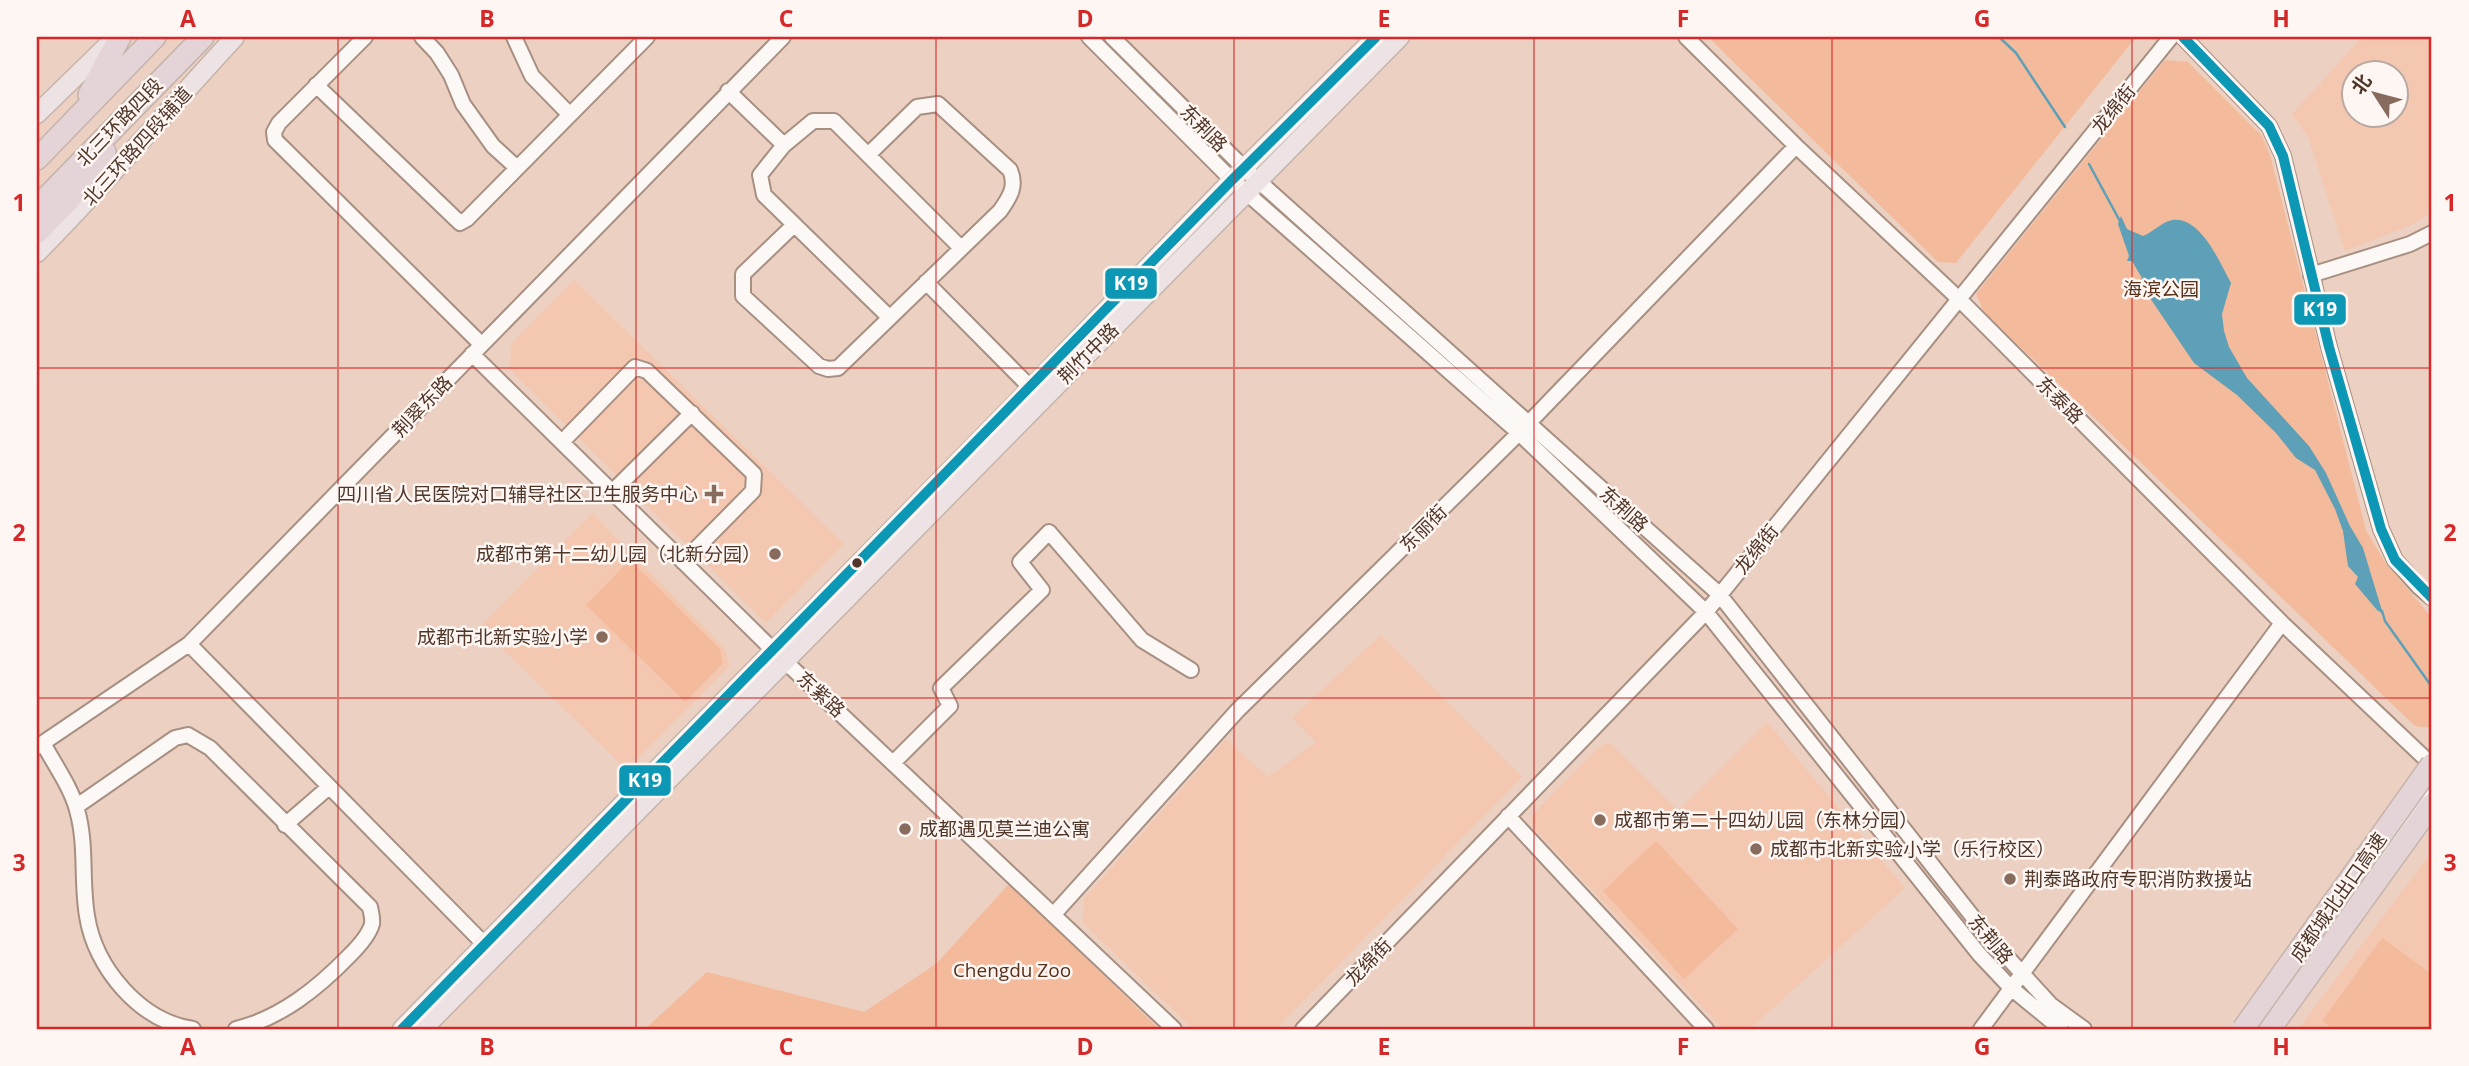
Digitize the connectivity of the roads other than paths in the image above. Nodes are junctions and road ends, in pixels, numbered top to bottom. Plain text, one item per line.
1 (118, 37) edge
2 (155, 37) edge
3 (203, 37) edge
4 (236, 37) edge
5 (365, 37) edge
6 (422, 37) edge
7 (514, 37) edge
8 (647, 37) edge
9 (783, 37) edge
10 (1088, 37) edge
11 (1112, 37) edge
12 (1376, 37) edge
13 (1400, 37) edge
14 (1686, 37) edge
15 (2171, 37) edge
16 (2183, 37) edge
17 (316, 85) junction
18 (729, 92) junction
19 (37, 114) edge
20 (570, 115) junction
21 (75, 119) junction
22 (120, 120) junction
23 (784, 145) junction
24 (1796, 146) junction
25 (37, 148) edge
26 (869, 154) junction
27 (37, 159) edge
28 (517, 169) junction
29 (1238, 174) junction
30 (1252, 187) junction
31 (37, 207) edge
32 (794, 225) junction
33 (37, 233) edge
34 (2432, 233) edge
35 (961, 248) junction
36 (37, 253) edge
37 (2311, 275) junction
38 (926, 282) junction
39 (1960, 300) junction
40 (889, 317) junction
41 (477, 349) junction
42 (1031, 388) junction
43 (692, 413) junction
44 (1524, 429) junction
45 (562, 442) junction
46 (611, 492) junction
47 (683, 562) junction
48 (1719, 594) junction
49 (2432, 598) edge
50 (1706, 612) junction
51 (2282, 623) junction
52 (189, 644) junction
53 (780, 655) junction
54 (1191, 670) dead end
55 (40, 745) edge
56 (894, 762) junction
57 (2432, 764) edge
58 (2432, 784) edge
59 (329, 787) junction
60 (2432, 804) edge
61 (77, 806) junction
62 (1508, 816) junction
63 (285, 825) junction
64 (1054, 914) junction
65 (490, 951) junction
66 (2021, 974) junction
67 (2011, 988) junction
68 (193, 1029) edge
69 (236, 1029) edge
70 (402, 1029) edge
71 (423, 1029) edge
72 (1174, 1029) edge
73 (1303, 1029) edge
74 (1706, 1029) edge
75 (1981, 1029) edge
76 (2061, 1029) edge
77 (2084, 1029) edge
78 (2243, 1029) edge
79 (2256, 1029) edge
80 (2270, 1029) edge

1 - 19 main road
1 - 21 highway
2 - 21 highway, 北三环路四段
3 - 22 highway, 北三环路四段
4 - 36 main road, 北三环路四段辅道
5 - 17 street
6 - 28 street
7 - 20 street
8 - 20 street
9 - 18 street, 荆翠东路
10 - 29 street, 东荆路
11 - 29 street, 东荆路
12 - 29 main road, 荆竹中路
13 - 30 main road, 荆竹中路
14 - 24 street, 东泰路
15 - 39 street, 龙绵街
16 - 37 street
17 - 28 street
17 - 41 street, 东紫路
18 - 23 street
18 - 41 street, 荆翠东路
20 - 28 street
21 - 25 highway
21 - 27 highway, 北三环路四段
22 - 31 highway, 北三环路四段
22 - 33 highway
23 - 26 street
23 - 32 street
24 - 39 street, 东泰路
24 - 44 street, 东丽街
26 - 35 street
26 - 35 street
29 - 30 street, 东荆路
29 - 42 main road, 荆竹中路
30 - 44 street, 东荆路
30 - 53 main road, 荆竹中路
32 - 40 street
32 - 40 street
34 - 37 street
35 - 38 street
37 - 49 street
38 - 40 street
38 - 42 street
39 - 48 street, 龙绵街
39 - 51 street, 东泰路
41 - 45 street, 东紫路
41 - 52 street, 荆翠东路
42 - 53 main road, 荆竹中路
43 - 45 street
43 - 46 street
43 - 47 street
44 - 48 street, 东荆路
44 - 50 street, 东荆路
44 - 64 street, 东丽街
45 - 46 street, 东紫路
46 - 47 street, 东紫路
47 - 53 street, 东紫路
48 - 50 street, 龙绵街
48 - 66 street, 东荆路
50 - 62 street, 龙绵街
50 - 67 street, 东荆路
51 - 57 street, 东泰路
51 - 66 street
52 - 55 street, 荆翠东路
52 - 59 street
53 - 56 street, 东紫路
53 - 65 main road, 荆竹中路
54 - 56 street
55 - 61 street
56 - 64 street, 东紫路
57 - 78 highway, 成都城北出口高速, bridge
58 - 79 street
59 - 63 street
59 - 65 street
60 - 80 highway, 成都城北出口高速
61 - 63 street
61 - 68 street
62 - 73 street, 龙绵街
62 - 74 street
63 - 69 street
64 - 72 street, 东紫路
65 - 70 main road, 荆竹中路
65 - 71 main road, 荆竹中路
66 - 67 street
66 - 77 street, 东荆路
67 - 75 street
67 - 76 street, 东荆路

